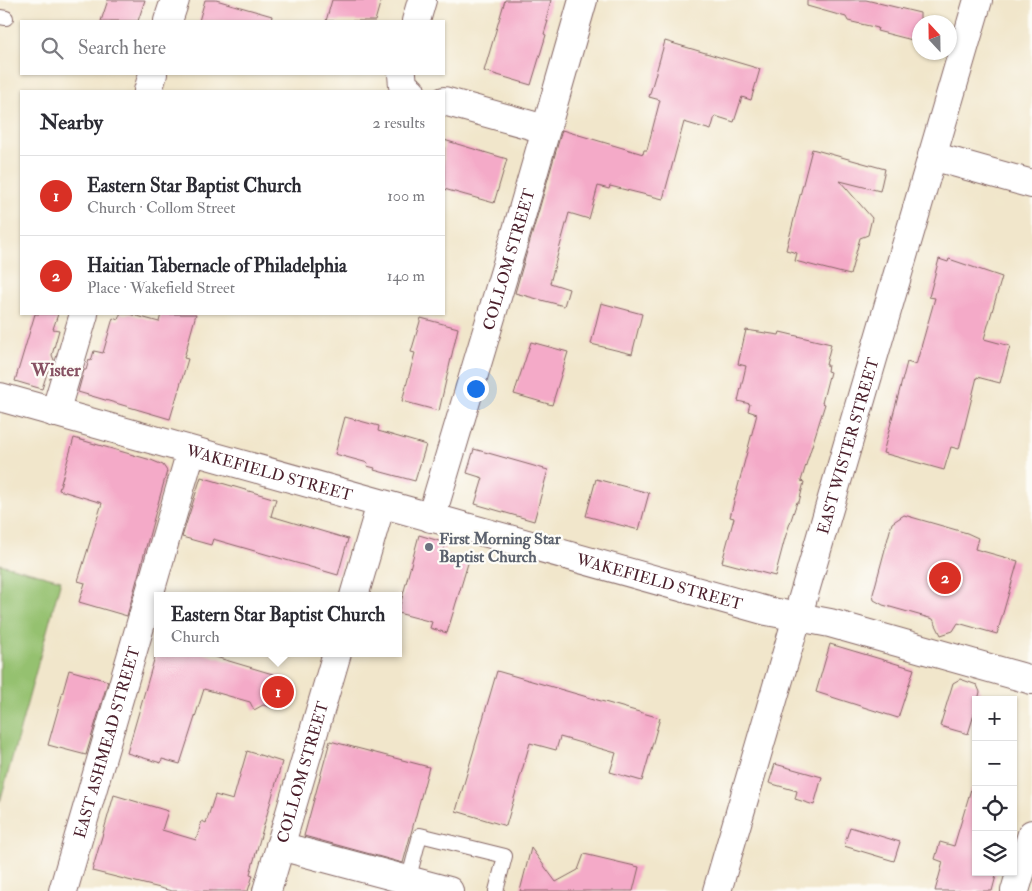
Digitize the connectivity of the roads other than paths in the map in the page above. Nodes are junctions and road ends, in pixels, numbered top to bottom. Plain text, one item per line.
1 (174, 0) edge
2 (422, 0) edge
3 (583, 0) edge
4 (978, 0) edge
5 (168, 20) edge
6 (416, 20) edge
7 (153, 75) edge
8 (148, 90) edge
9 (445, 101) edge
10 (545, 129) junction
11 (932, 156) junction
12 (1032, 184) edge
13 (84, 315) edge
14 (0, 397) edge
15 (55, 413) junction
16 (191, 450) junction
17 (381, 504) junction
18 (431, 518) junction
19 (355, 592) edge
20 (799, 617) junction
21 (336, 657) edge
22 (1032, 680) edge
23 (1032, 834) edge
24 (280, 846) junction
25 (407, 886) edge
26 (64, 891) edge
27 (267, 891) edge
28 (449, 891) edge
29 (496, 891) edge
30 (718, 891) edge
31 (1015, 891) edge

1 - 5 street
2 - 6 street
3 - 10 street, COLLOM STREET
4 - 11 street, EAST WISTER STREET
7 - 8 street
9 - 10 street
10 - 18 street, COLLOM STREET
11 - 12 street
11 - 20 street, EAST WISTER STREET
13 - 15 street
14 - 15 street, WAKEFIELD STREET
15 - 16 street, WAKEFIELD STREET
16 - 17 street, WAKEFIELD STREET
16 - 26 street, EAST ASHMEAD STREET
17 - 18 street, WAKEFIELD STREET
17 - 19 street
18 - 20 street, WAKEFIELD STREET
20 - 22 street, WAKEFIELD STREET
20 - 30 street, EAST WISTER STREET
21 - 24 street, COLLOM STREET
23 - 31 street
24 - 25 street
24 - 27 street, COLLOM STREET
25 - 28 street
25 - 29 lane

